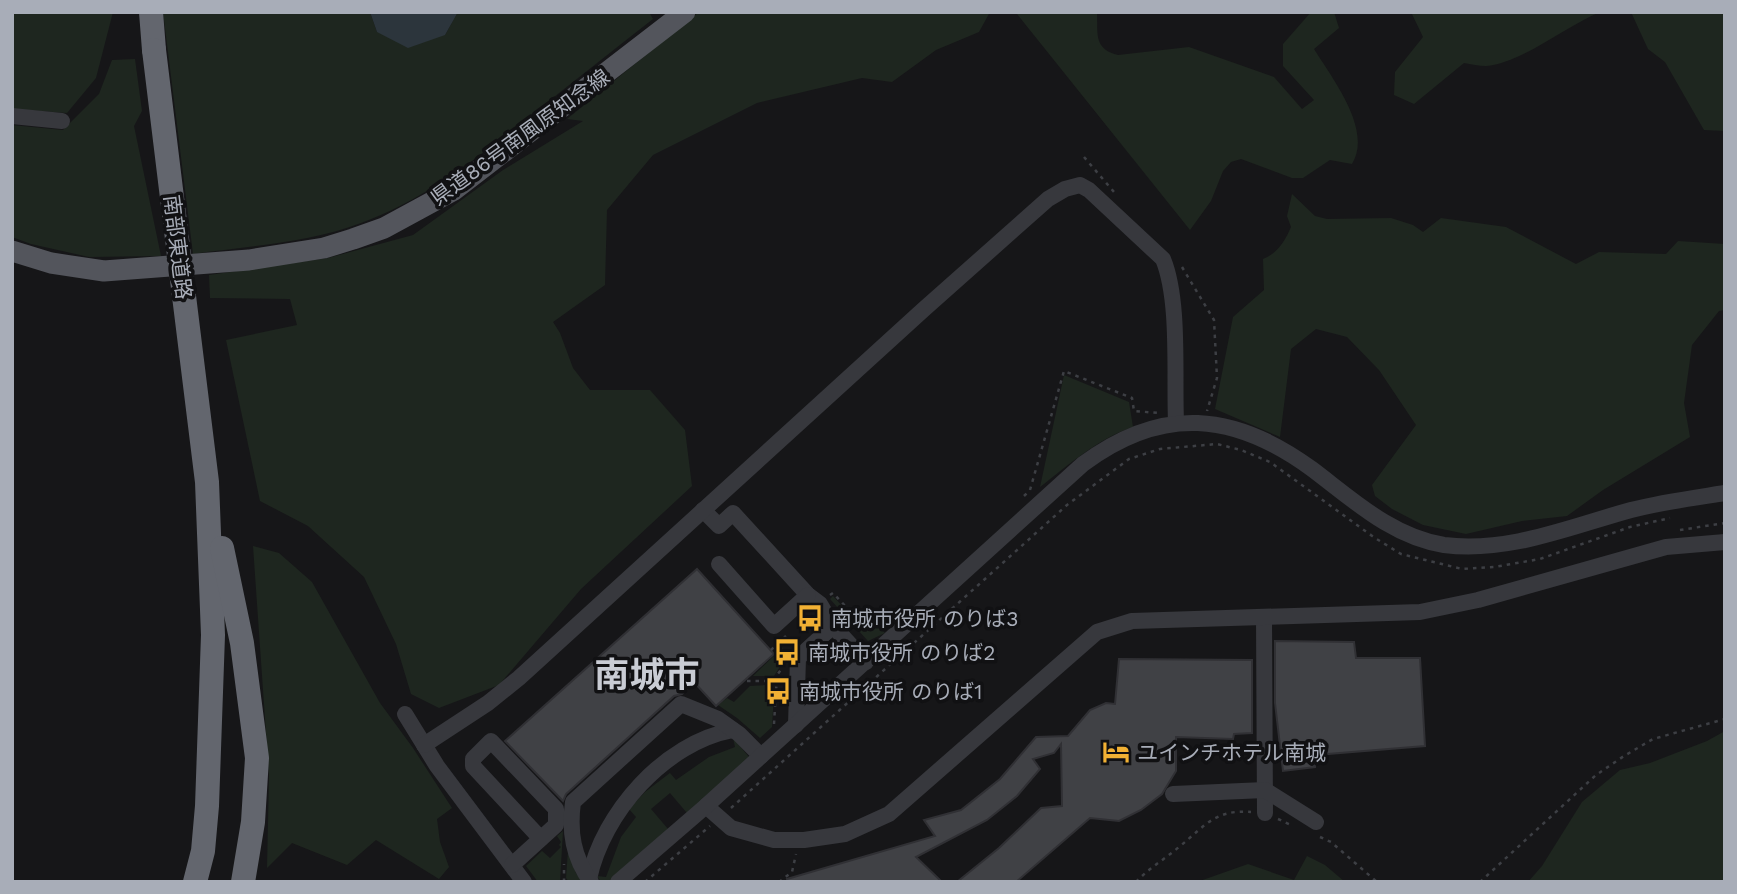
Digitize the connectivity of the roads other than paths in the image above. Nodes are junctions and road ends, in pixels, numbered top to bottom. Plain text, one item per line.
1 (151, 12) edge
2 (685, 12) edge
3 (12, 117) edge
4 (62, 121) dead end
5 (12, 251) edge
6 (1176, 417) junction
7 (207, 482) junction
8 (1725, 493) edge
9 (703, 510) junction
10 (1725, 542) edge
11 (719, 564) dead end
12 (814, 600) junction
13 (1264, 617) junction
14 (833, 626) junction
15 (866, 662) junction
16 (405, 714) dead end
17 (796, 725) junction
18 (733, 730) junction
19 (424, 745) junction
20 (761, 756) junction
21 (1265, 790) junction
22 (1173, 794) dead end
23 (706, 806) junction
24 (1265, 813) road end
25 (1318, 829) road end
26 (541, 839) junction
27 (512, 865) junction
28 (590, 881) edge
29 (195, 882) edge
30 (243, 882) edge
31 (524, 882) edge
32 (618, 882) edge

1 - 7 highway, 南部東道路, bridge
2 - 5 main road, 県道86号南風原知念線
3 - 4 street
6 - 8 street
6 - 9 street
6 - 15 street
7 - 29 highway
7 - 30 highway
9 - 12 street
9 - 19 street
10 - 13 street
11 - 12 street
12 - 14 street
13 - 21 street
13 - 23 street
14 - 15 street
14 - 17 street
15 - 17 street
16 - 19 street
17 - 20 street
18 - 20 street
18 - 28 street
18 - 28 street
19 - 27 street
20 - 23 street
21 - 22 street
21 - 24 street
21 - 25 street
23 - 32 street
26 - 26 street
26 - 27 street
27 - 31 street

